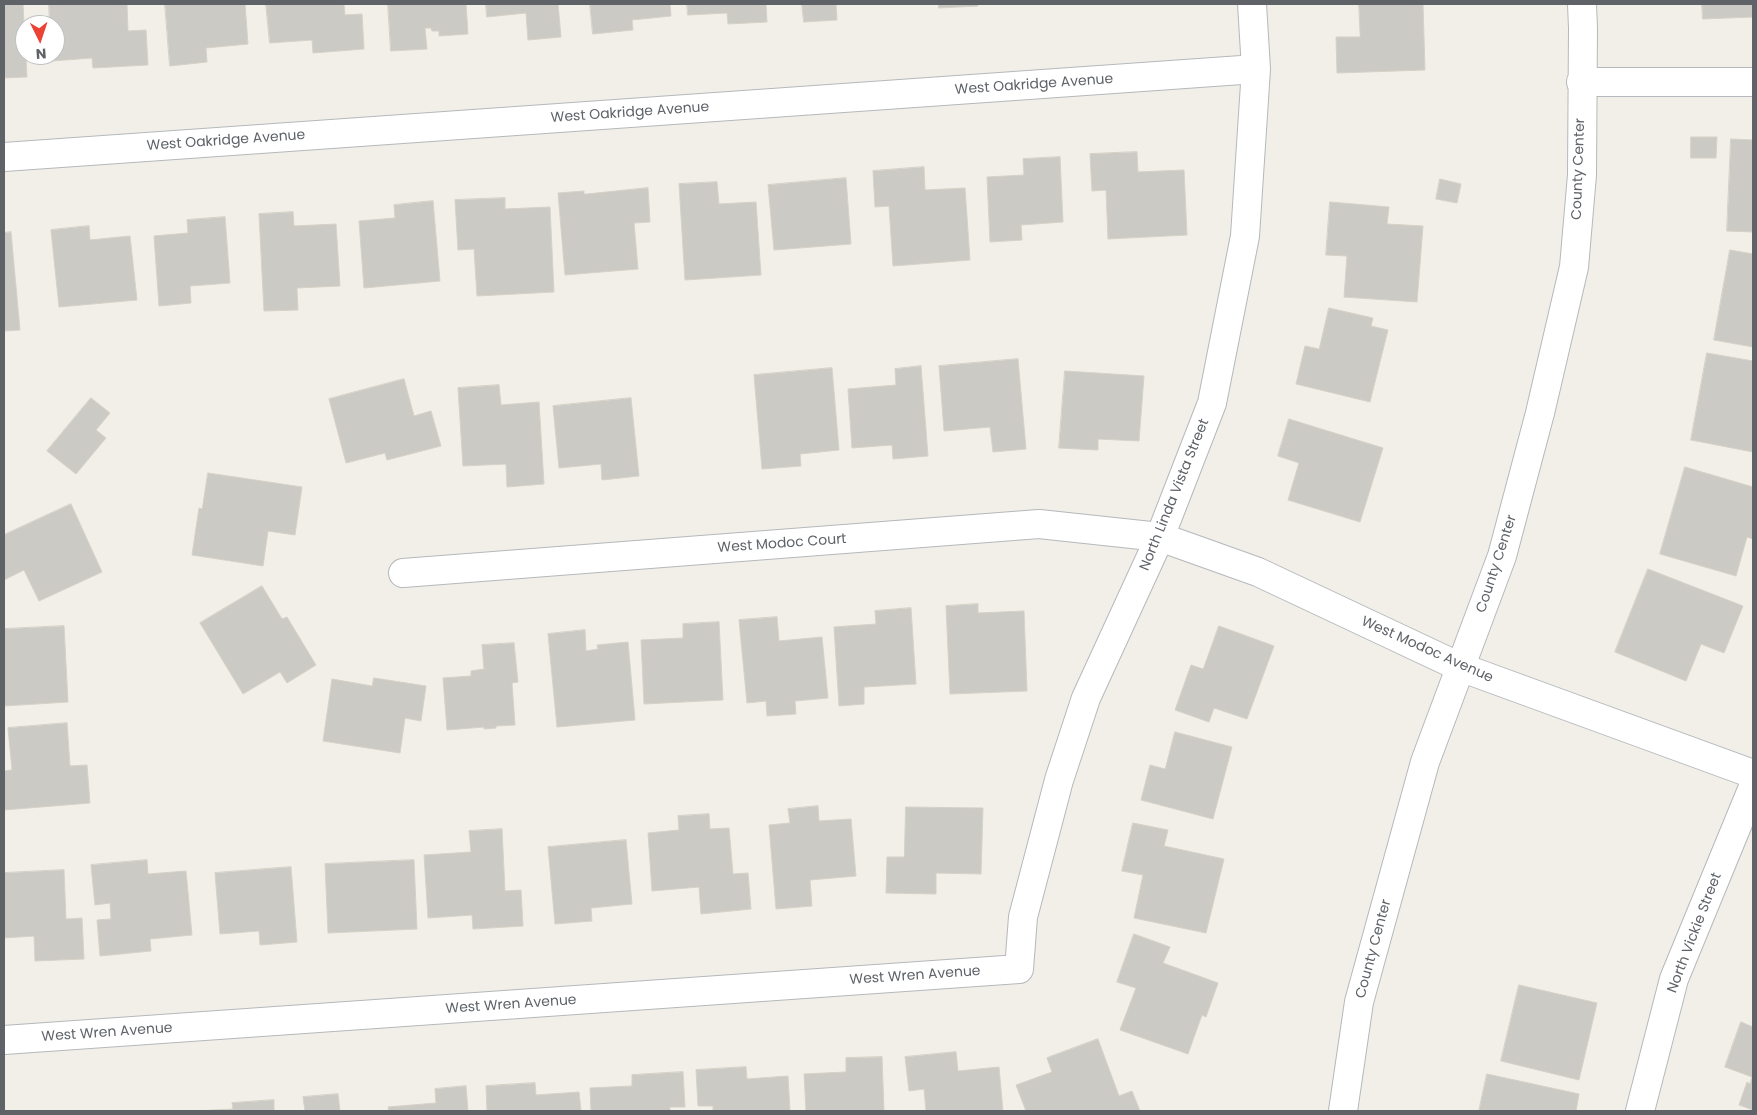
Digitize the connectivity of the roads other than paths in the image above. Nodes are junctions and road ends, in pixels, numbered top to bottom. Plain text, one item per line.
1 (1252, 4) edge
2 (1582, 4) edge
3 (1256, 69) junction
4 (1581, 82) junction
5 (1753, 82) edge
6 (4, 157) edge
7 (1160, 537) junction
8 (403, 573) dead end
9 (1460, 668) junction
10 (1753, 774) edge
11 (1753, 787) edge
12 (1019, 969) joint
13 (4, 1040) edge
14 (1343, 1111) edge
15 (1640, 1111) edge

1 - 3 street, North Linda Vista Street
2 - 4 street, County Center
3 - 6 street, West Oakridge Avenue
3 - 7 street, North Linda Vista Street
4 - 5 street
4 - 9 street, County Center
7 - 8 street, West Modoc Court
7 - 9 street, West Modoc Avenue
7 - 12 street, North Linda Vista Street
9 - 10 street, West Modoc Avenue
9 - 14 street, County Center
11 - 15 street, North Vickie Street
12 - 13 street, West Wren Avenue

